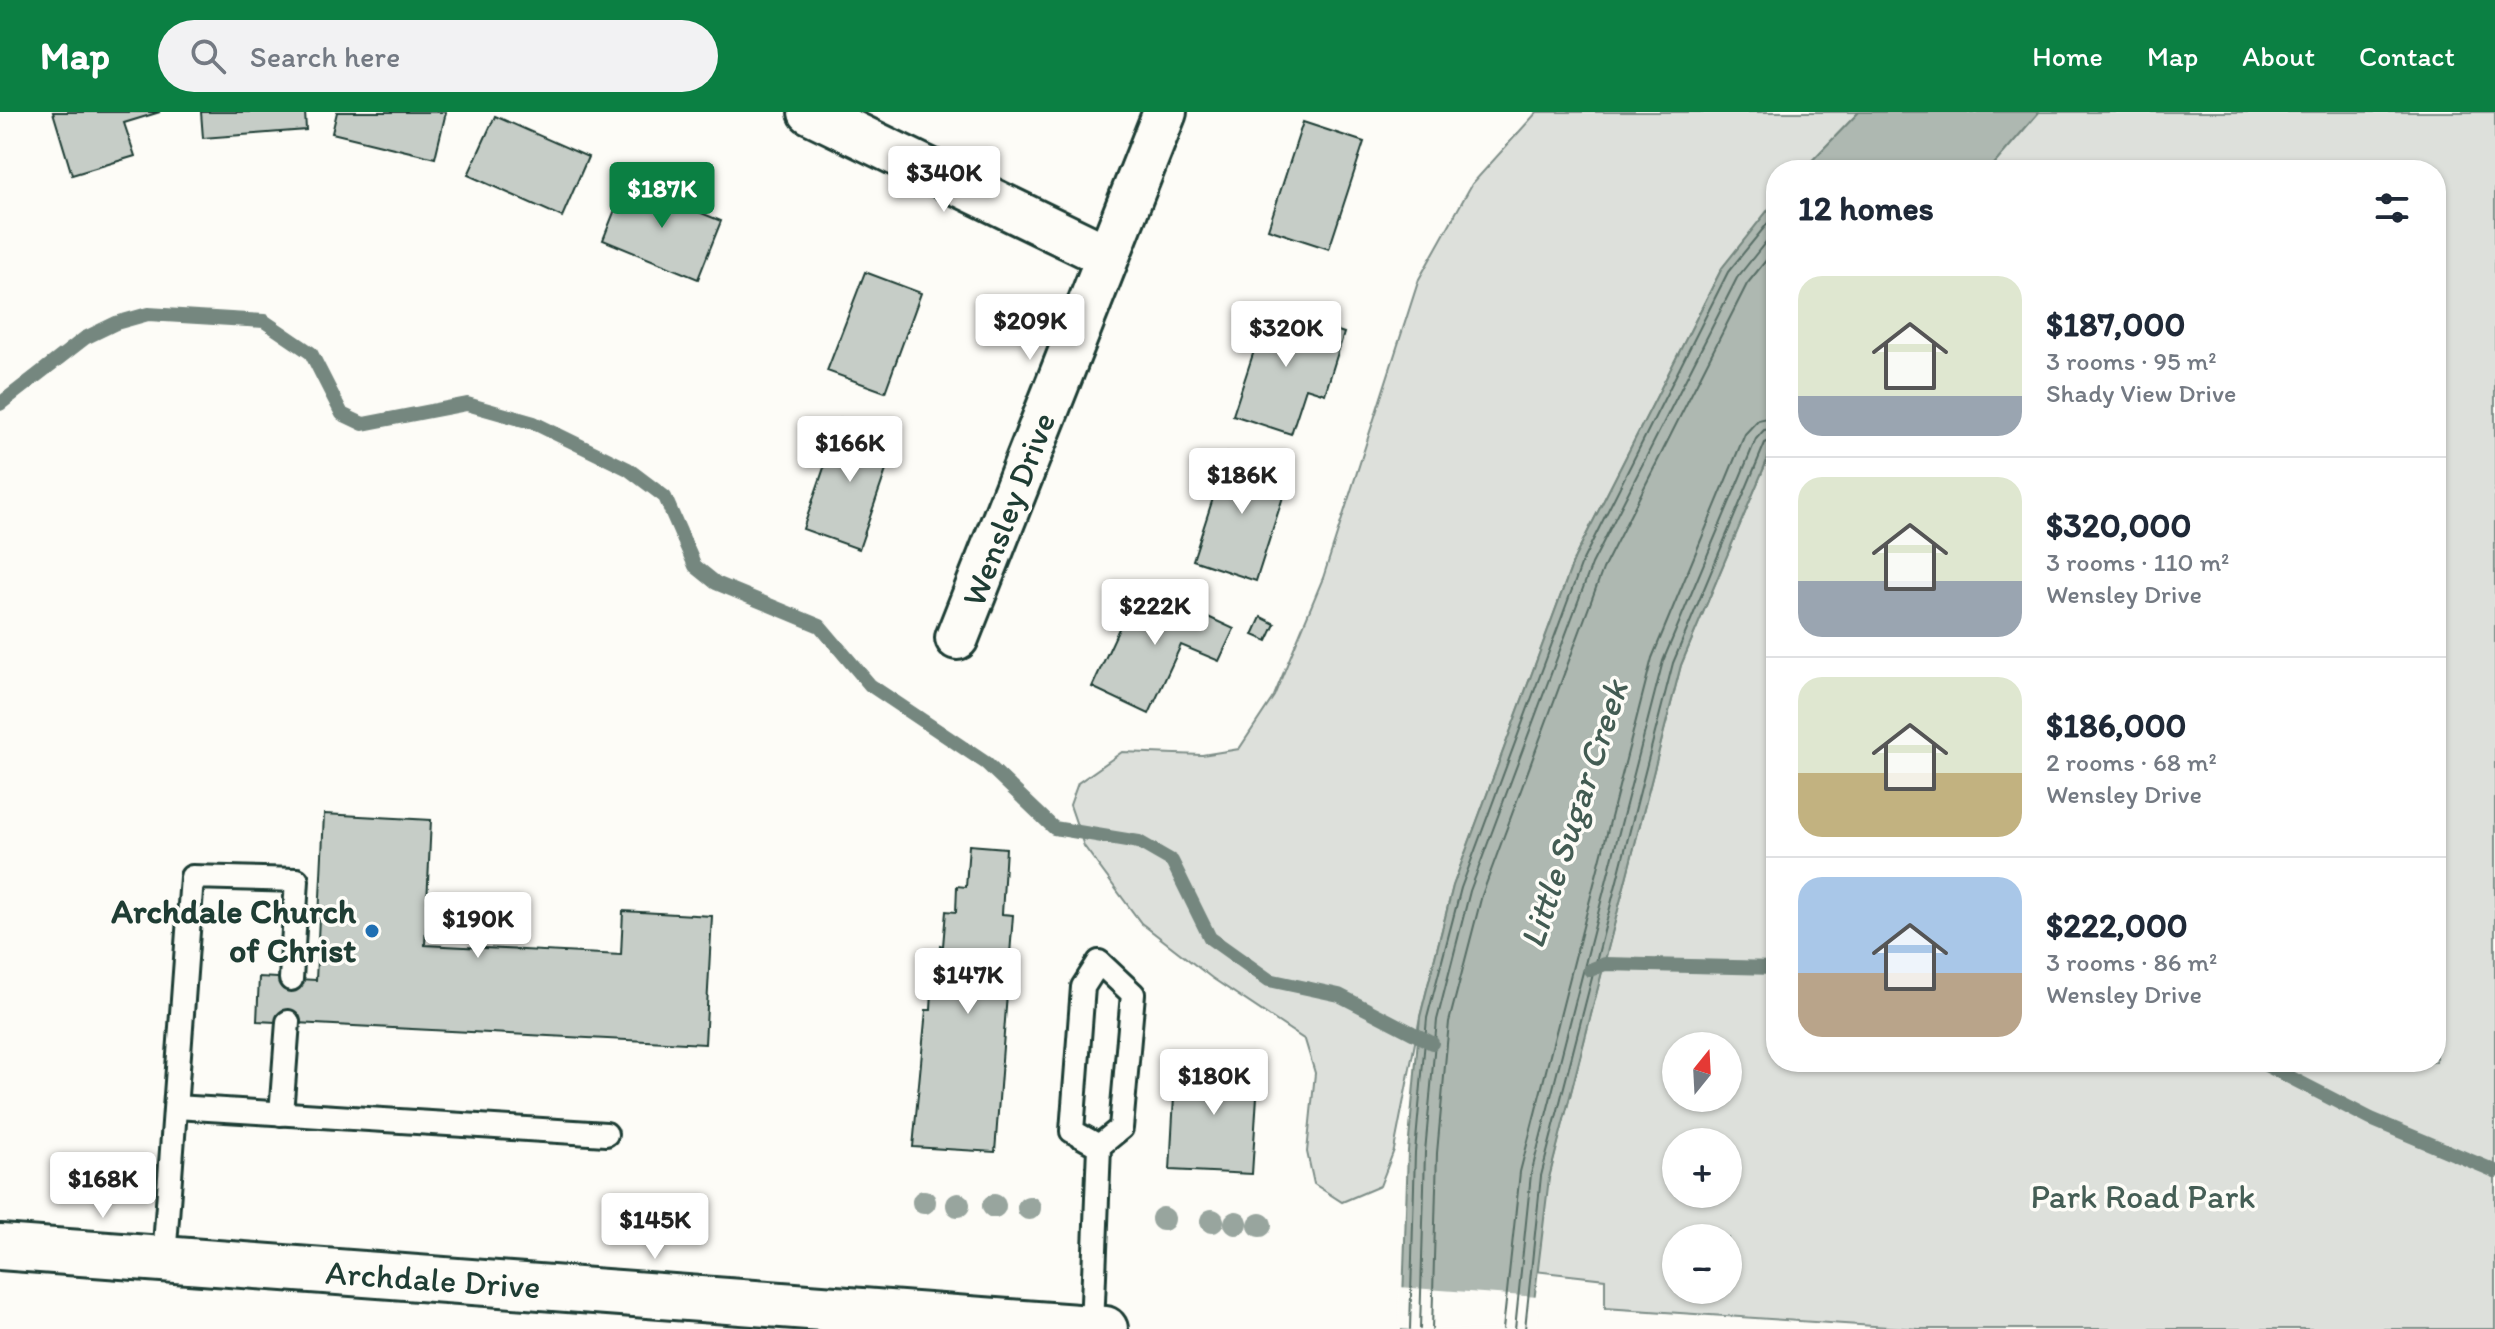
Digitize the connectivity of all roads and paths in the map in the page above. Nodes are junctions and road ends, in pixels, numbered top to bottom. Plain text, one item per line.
1 (810, 112) edge
2 (1165, 112) edge
3 (1107, 256) junction
4 (957, 638) dead end
5 (291, 979) dead end
6 (288, 1022) dead end
7 (176, 1107) junction
8 (281, 1114) junction
9 (606, 1134) dead end
10 (1099, 1146) junction
11 (0, 1247) edge
12 (164, 1259) junction
13 (1092, 1328) edge
14 (1105, 1329) edge

1 - 3 street
2 - 3 street, Wensley Drive
3 - 4 street, Wensley Drive
5 - 7 lane
6 - 8 lane
7 - 8 lane
7 - 12 lane
8 - 9 lane
10 - 10 lane
10 - 13 lane
11 - 12 street, Archdale Drive
12 - 13 street, Archdale Drive
13 - 14 street, Archdale Drive

